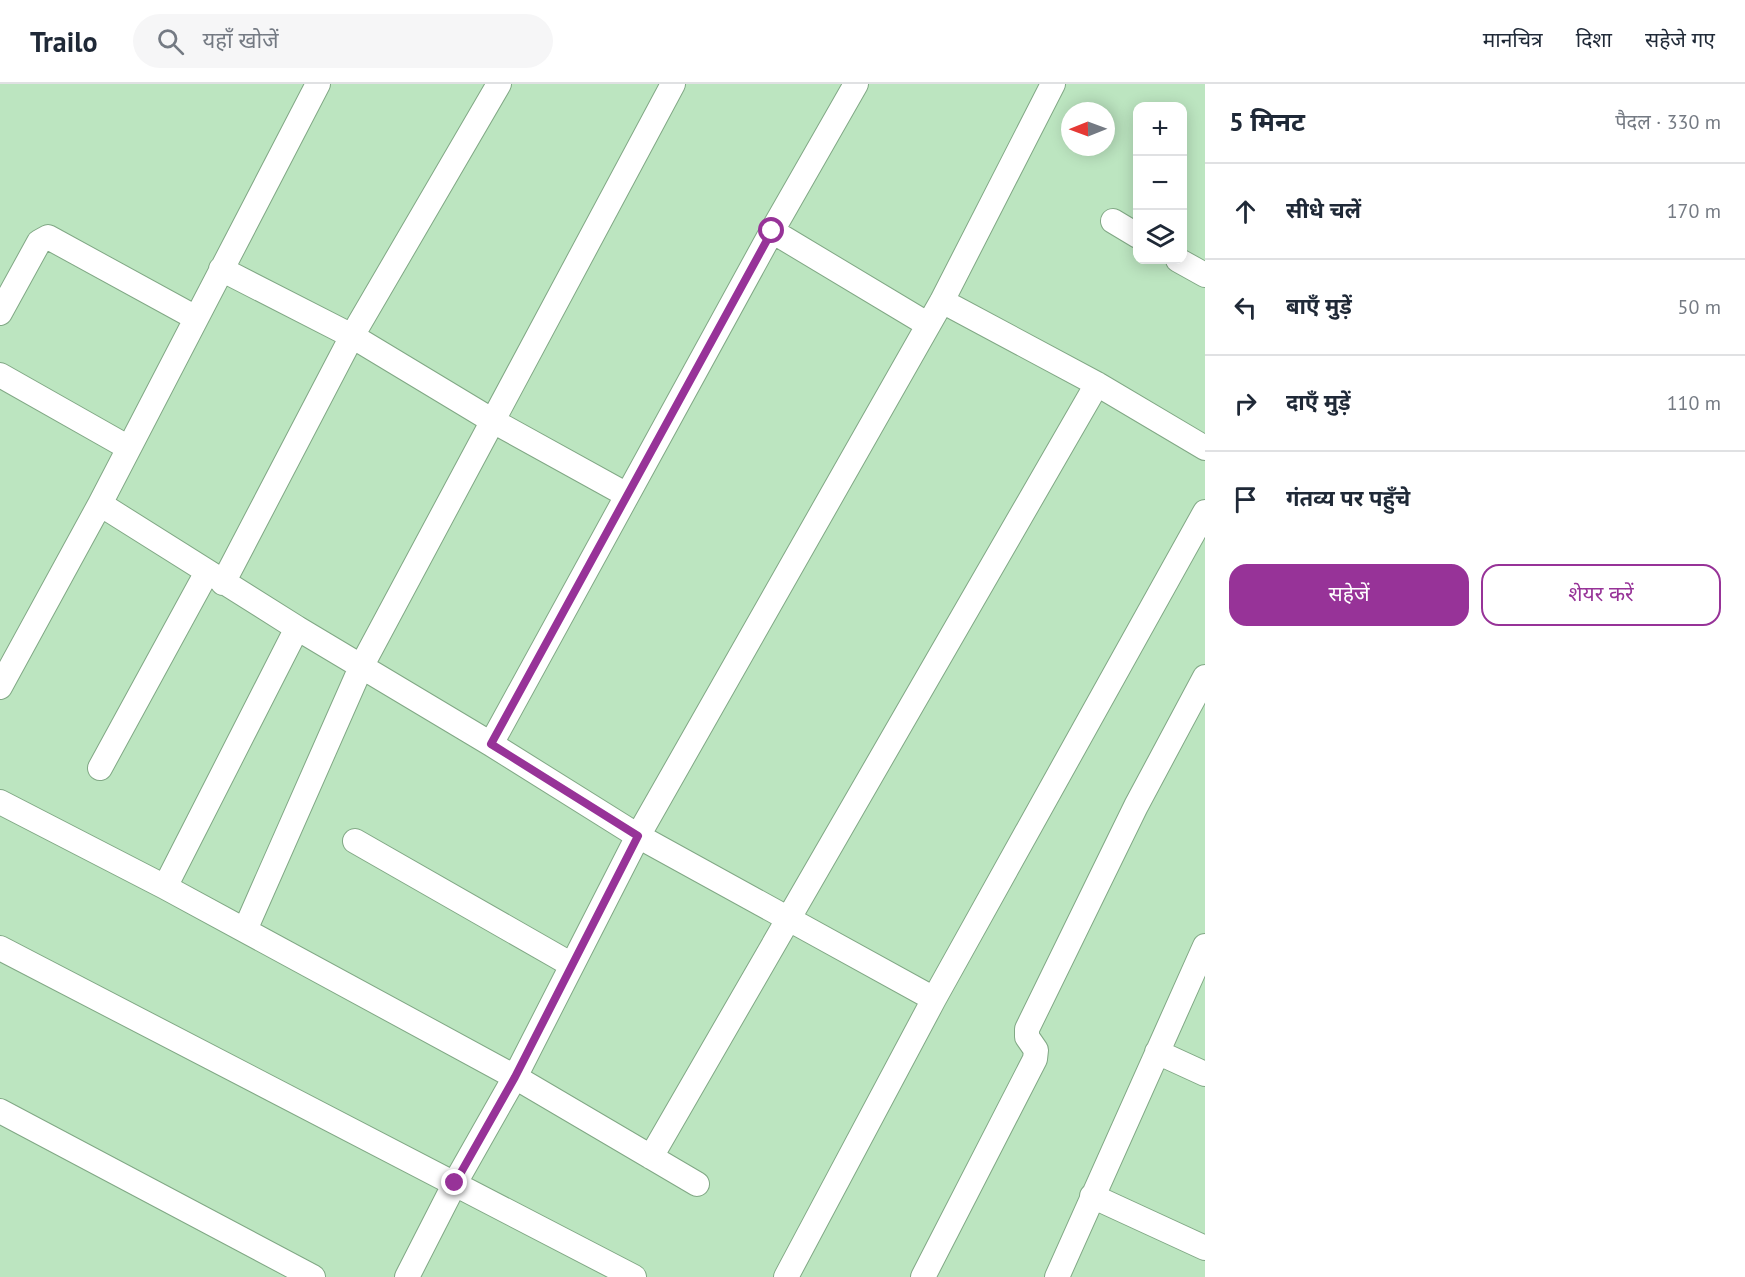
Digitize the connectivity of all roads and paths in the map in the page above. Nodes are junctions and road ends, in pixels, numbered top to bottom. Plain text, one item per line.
1 (318, 84) edge
2 (499, 84) edge
3 (673, 84) edge
4 (856, 84) edge
5 (1053, 84) edge
6 (1113, 221) dead end
7 (772, 231) junction
8 (1133, 234) edge
9 (1185, 264) edge
10 (221, 269) junction
11 (1205, 275) edge
12 (942, 301) junction
13 (0, 313) edge
14 (196, 318) junction
15 (927, 324) junction
16 (352, 336) junction
17 (0, 375) edge
18 (1097, 384) junction
19 (492, 421) junction
20 (129, 448) junction
21 (1205, 448) edge
22 (627, 495) junction
23 (100, 504) junction
24 (1205, 512) edge
25 (215, 578) junction
26 (297, 628) junction
27 (361, 667) junction
28 (1205, 677) edge
29 (0, 687) edge
30 (491, 744) junction
31 (100, 768) dead end
32 (0, 802) edge
33 (638, 836) junction
34 (355, 842) dead end
35 (165, 887) junction
36 (789, 917) junction
37 (245, 930) junction
38 (1205, 946) edge
39 (0, 948) edge
40 (572, 965) junction
41 (934, 999) junction
42 (1157, 1052) junction
43 (1205, 1074) edge
44 (515, 1077) junction
45 (0, 1111) edge
46 (651, 1157) junction
47 (455, 1183) junction
48 (697, 1184) dead end
49 (1092, 1196) junction
50 (1205, 1248) edge
51 (313, 1277) edge
52 (407, 1277) edge
53 (634, 1277) edge
54 (786, 1277) edge
55 (923, 1277) edge
56 (1057, 1277) edge

1 - 10 street
2 - 16 street
3 - 19 street
4 - 7 street
5 - 12 street
6 - 8 street
7 - 15 street
7 - 22 street
9 - 11 street
10 - 14 street
10 - 16 street
12 - 15 street
12 - 18 street
13 - 14 street
14 - 20 street
15 - 33 street
16 - 19 street
16 - 25 street
17 - 20 street
18 - 21 street
18 - 36 street
19 - 22 street
19 - 27 street
20 - 23 street
22 - 30 street
23 - 25 street
23 - 29 street
24 - 41 street
25 - 26 street
25 - 31 street
26 - 27 street
26 - 35 street
27 - 30 street
27 - 37 street
28 - 55 street
30 - 33 street
32 - 35 street
33 - 36 street
33 - 40 street
34 - 40 street
35 - 37 street
36 - 41 street
36 - 46 street
37 - 44 street
38 - 42 street
39 - 47 street
40 - 44 street
41 - 54 street
42 - 43 street
42 - 49 street
44 - 46 street
44 - 47 street
45 - 51 street
46 - 48 street
47 - 52 street
47 - 53 street
49 - 50 street
49 - 56 street

